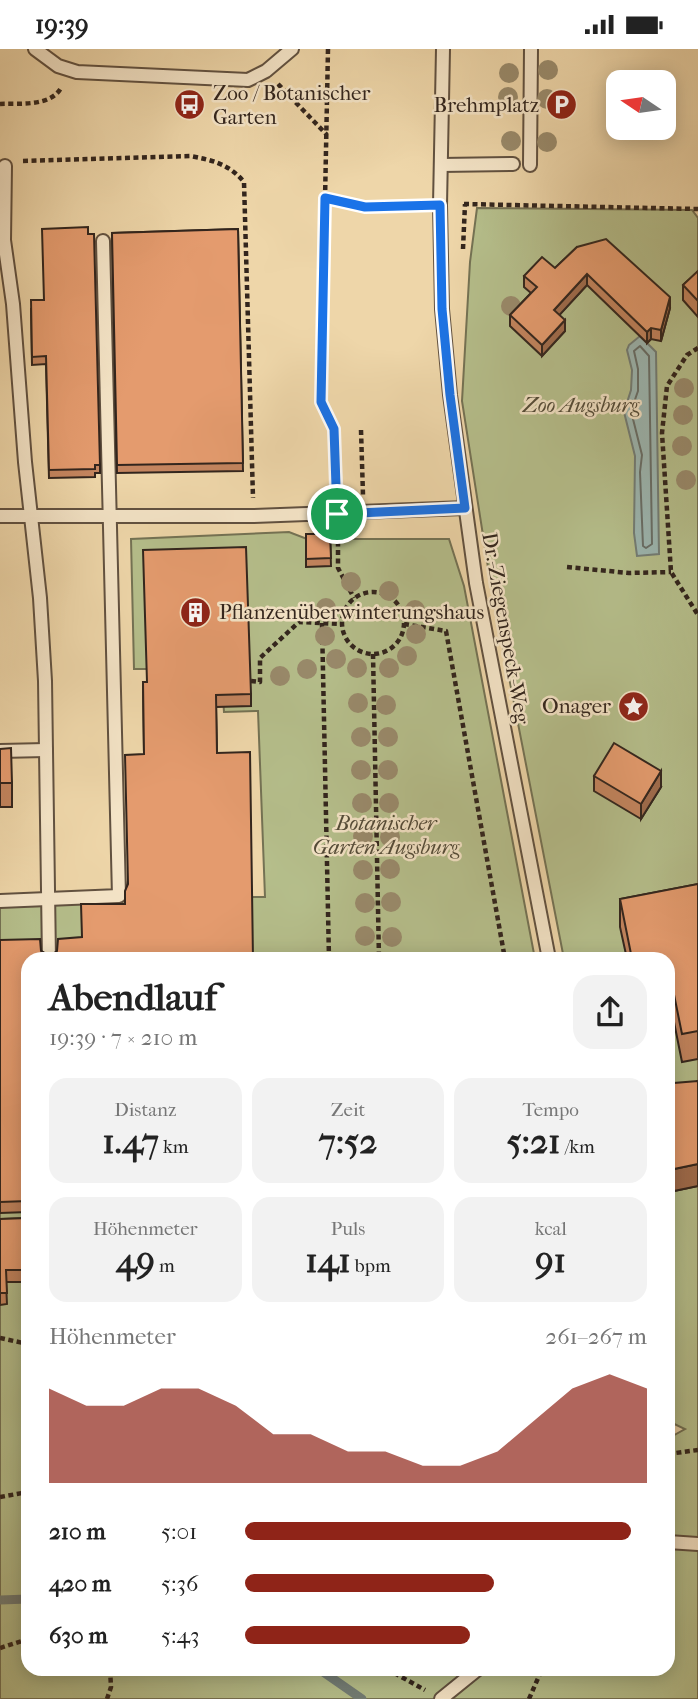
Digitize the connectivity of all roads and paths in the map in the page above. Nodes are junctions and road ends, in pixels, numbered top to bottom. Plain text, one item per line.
1 (35, 49) edge
2 (292, 49) edge
3 (328, 49) edge
4 (443, 49) edge
5 (531, 49) edge
6 (266, 71) junction
7 (61, 88) dead end
8 (0, 104) edge
9 (327, 135) junction
10 (513, 164) dead end
11 (441, 165) junction
12 (530, 165) dead end
13 (5, 166) joint
14 (325, 198) junction
15 (440, 205) junction
16 (698, 209) edge
17 (103, 241) dead end
18 (698, 348) edge
19 (361, 430) dead end
20 (465, 508) junction
21 (363, 513) junction
22 (337, 514) junction
23 (109, 515) junction
24 (0, 516) edge
25 (31, 516) junction
26 (254, 516) junction
27 (567, 567) dead end
28 (671, 572) junction
29 (354, 598) junction
30 (698, 615) edge
31 (322, 623) junction
32 (341, 624) junction
33 (404, 624) junction
34 (373, 654) junction
35 (251, 681) edge
36 (46, 750) junction
37 (0, 751) edge
38 (48, 899) junction
39 (0, 901) edge
40 (49, 952) edge
41 (329, 952) edge
42 (379, 952) edge
43 (505, 952) edge
44 (548, 952) edge
45 (0, 1338) edge
46 (21, 1342) edge
47 (698, 1450) edge
48 (675, 1453) edge
49 (21, 1493) edge
50 (0, 1497) edge
51 (675, 1542) edge
52 (698, 1544) edge
53 (21, 1641) edge
54 (0, 1648) edge
55 (110, 1676) edge
56 (400, 1676) edge
57 (469, 1676) edge
58 (539, 1676) edge
59 (107, 1699) edge
60 (441, 1699) edge
61 (529, 1699) edge

1 - 6 lane
2 - 6 lane
3 - 9 path
4 - 11 lane, Dr.-Ziegenspeck-Weg
5 - 12 lane
6 - 9 path
7 - 8 path
9 - 14 path
10 - 11 lane
11 - 15 lane, Dr.-Ziegenspeck-Weg
13 - 25 lane
13 - 26 path
14 - 15 path
14 - 22 path
15 - 16 path
15 - 20 lane, Dr.-Ziegenspeck-Weg
17 - 23 lane
18 - 28 path
19 - 21 path
20 - 21 lane
20 - 44 lane, Dr.-Ziegenspeck-Weg
21 - 22 lane
22 - 26 lane
22 - 29 path
23 - 25 lane
23 - 26 lane
23 - 38 lane
24 - 25 lane
25 - 36 lane
27 - 28 path
28 - 30 path
29 - 32 path
29 - 33 path
31 - 32 path
31 - 35 path
31 - 41 path
32 - 34 path
33 - 34 path
33 - 43 path
34 - 42 path
36 - 37 lane
36 - 38 lane
38 - 39 lane
38 - 40 lane
45 - 46 path
47 - 48 path
49 - 50 path
51 - 52 lane
53 - 54 path
55 - 59 path
56 - 60 path
57 - 60 lane
58 - 61 path

